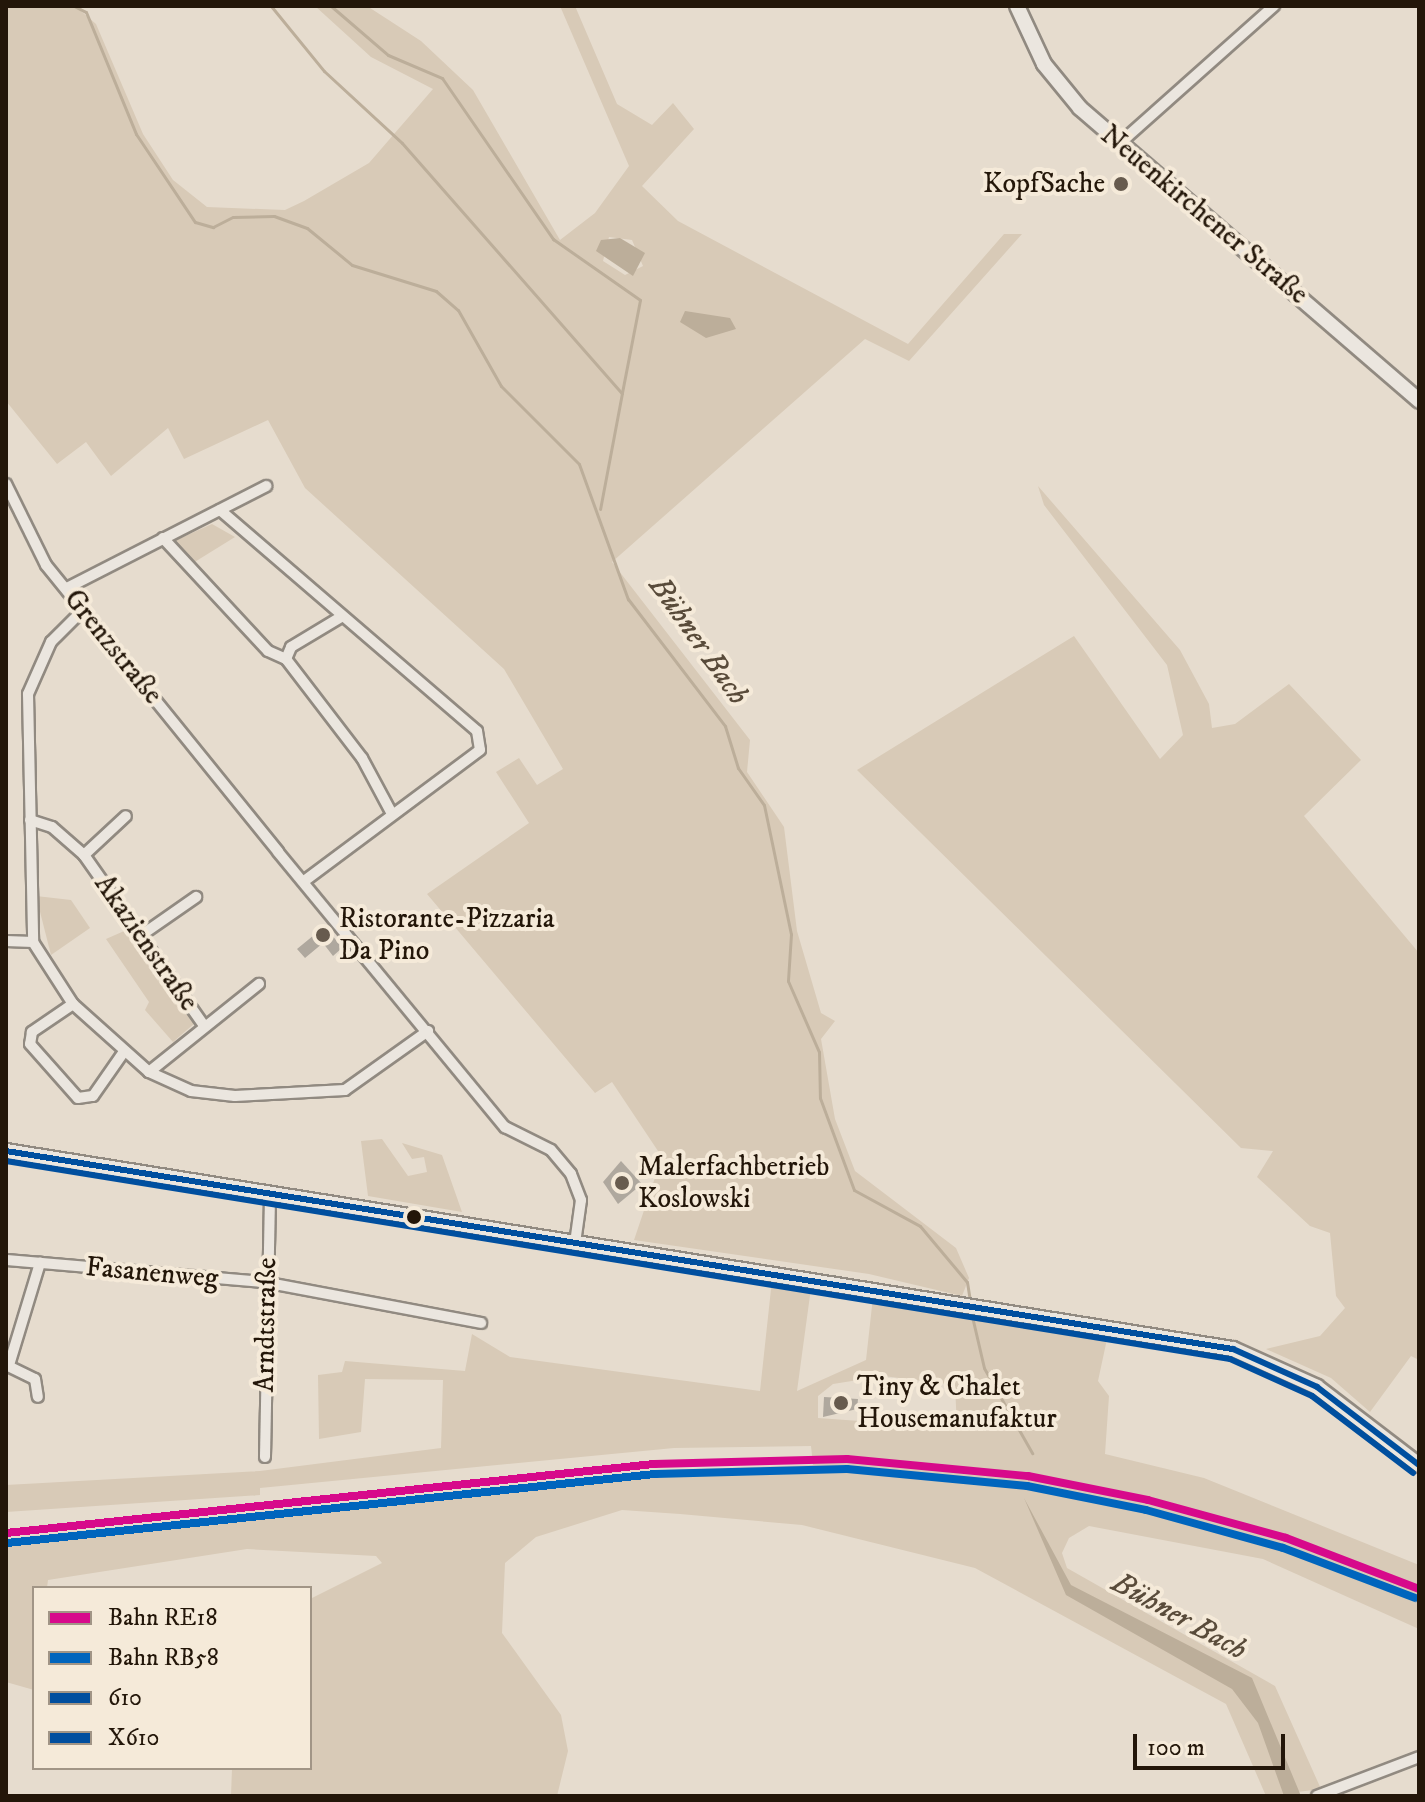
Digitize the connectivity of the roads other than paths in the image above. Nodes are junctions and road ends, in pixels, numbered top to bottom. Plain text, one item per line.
1 (1017, 6) edge
2 (1274, 6) edge
3 (1119, 144) junction
4 (1419, 401) edge
5 (6, 484) edge
6 (266, 486) dead end
7 (220, 510) junction
8 (163, 538) junction
9 (67, 588) junction
10 (83, 610) junction
11 (341, 617) junction
12 (286, 659) junction
13 (392, 814) junction
14 (126, 816) dead end
15 (30, 820) junction
16 (84, 855) junction
17 (304, 881) junction
18 (196, 897) dead end
19 (143, 934) junction
20 (6, 941) edge
21 (33, 942) junction
22 (259, 984) dead end
23 (73, 1004) junction
24 (204, 1026) junction
25 (428, 1031) junction
26 (123, 1053) junction
27 (149, 1072) junction
28 (6, 1151) edge
29 (270, 1194) junction
30 (575, 1243) junction
31 (6, 1260) edge
32 (40, 1263) junction
33 (264, 1282) junction
34 (481, 1323) dead end
35 (8, 1365) edge
36 (38, 1397) dead end
37 (265, 1457) dead end
38 (1419, 1465) edge
39 (1419, 1757) edge
40 (1317, 1796) edge

1 - 3 main road, Neuenkirchener Straße
2 - 3 street
3 - 4 main road, Neuenkirchener Straße
5 - 9 street, Grenzstraße
6 - 7 street
7 - 8 street
7 - 11 street
8 - 9 street
8 - 12 street
9 - 10 street, Grenzstraße
10 - 15 street
10 - 17 street, Grenzstraße
11 - 12 street
11 - 13 street
12 - 13 street
13 - 17 street
14 - 16 street
15 - 16 street, Akazienstraße
15 - 21 street
16 - 19 street, Akazienstraße
17 - 25 street, Grenzstraße
18 - 19 street
19 - 24 street, Akazienstraße
20 - 21 street
21 - 23 street
22 - 24 street
23 - 26 street
23 - 26 street
24 - 27 street, Akazienstraße
25 - 27 street
25 - 30 street, Grenzstraße
26 - 27 street
28 - 29 main road
29 - 30 main road
29 - 33 street, Arndtstraße
30 - 38 main road
31 - 32 street, Fasanenweg
32 - 33 street, Fasanenweg
32 - 35 street
33 - 34 street, Fasanenweg
33 - 37 street, Arndtstraße
35 - 36 street
39 - 40 street

